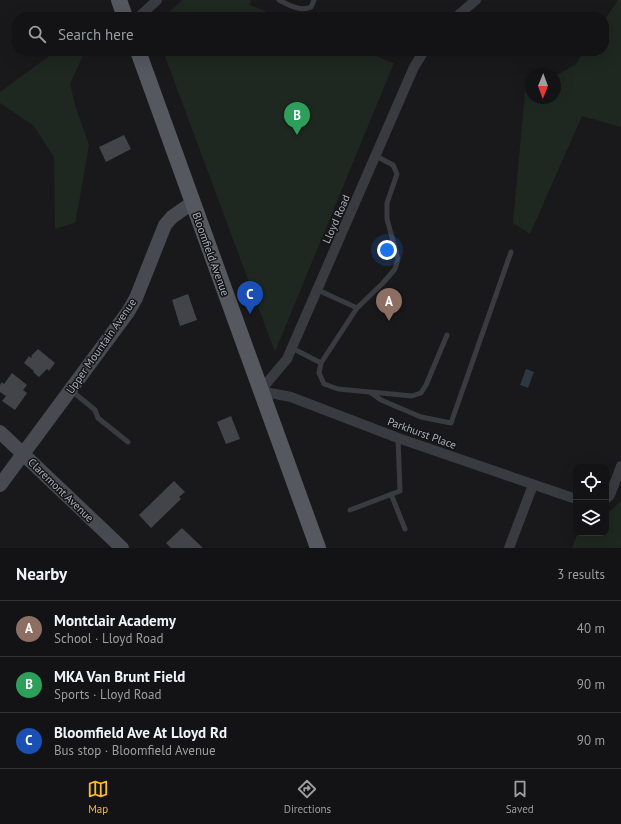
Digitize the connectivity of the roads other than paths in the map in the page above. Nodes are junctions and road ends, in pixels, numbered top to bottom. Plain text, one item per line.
1 (119, 0) edge
2 (157, 0) edge
3 (279, 0) edge
4 (314, 0) edge
5 (476, 0) edge
6 (123, 12) edge
7 (144, 12) edge
8 (462, 12) edge
9 (140, 56) edge
10 (421, 56) edge
11 (376, 156) junction
12 (192, 203) junction
13 (511, 252) dead end
14 (318, 290) junction
15 (357, 308) junction
16 (447, 335) dead end
17 (292, 348) junction
18 (321, 362) junction
19 (71, 390) junction
20 (260, 390) junction
21 (370, 392) junction
22 (0, 432) edge
23 (398, 438) junction
24 (128, 442) dead end
25 (23, 454) junction
26 (620, 470) edge
27 (0, 485) edge
28 (533, 485) junction
29 (392, 494) junction
30 (609, 496) edge
31 (573, 498) edge
32 (350, 510) dead end
33 (405, 529) dead end
34 (122, 548) edge
35 (318, 548) edge
36 (509, 548) edge

1 - 6 main road
2 - 7 street
3 - 4 lane
5 - 8 street
9 - 12 main road, Bloomfield Avenue
10 - 11 street, Lloyd Road
11 - 14 street, Lloyd Road
11 - 15 lane
12 - 19 street, Upper Mountain Avenue
12 - 20 main road, Bloomfield Avenue
13 - 21 lane
14 - 15 lane
14 - 17 street, Lloyd Road
15 - 18 lane
16 - 21 lane
17 - 18 lane
17 - 20 street, Lloyd Road
18 - 21 lane
19 - 24 lane
19 - 25 street, Upper Mountain Avenue
20 - 23 street, Parkhurst Place
20 - 35 main road, Bloomfield Avenue
22 - 25 street, Claremont Avenue
23 - 28 street, Parkhurst Place
23 - 29 lane
25 - 27 street, Upper Mountain Avenue
25 - 34 street, Claremont Avenue
26 - 30 street
28 - 31 street, Parkhurst Place
28 - 36 street
29 - 32 lane
29 - 33 lane

